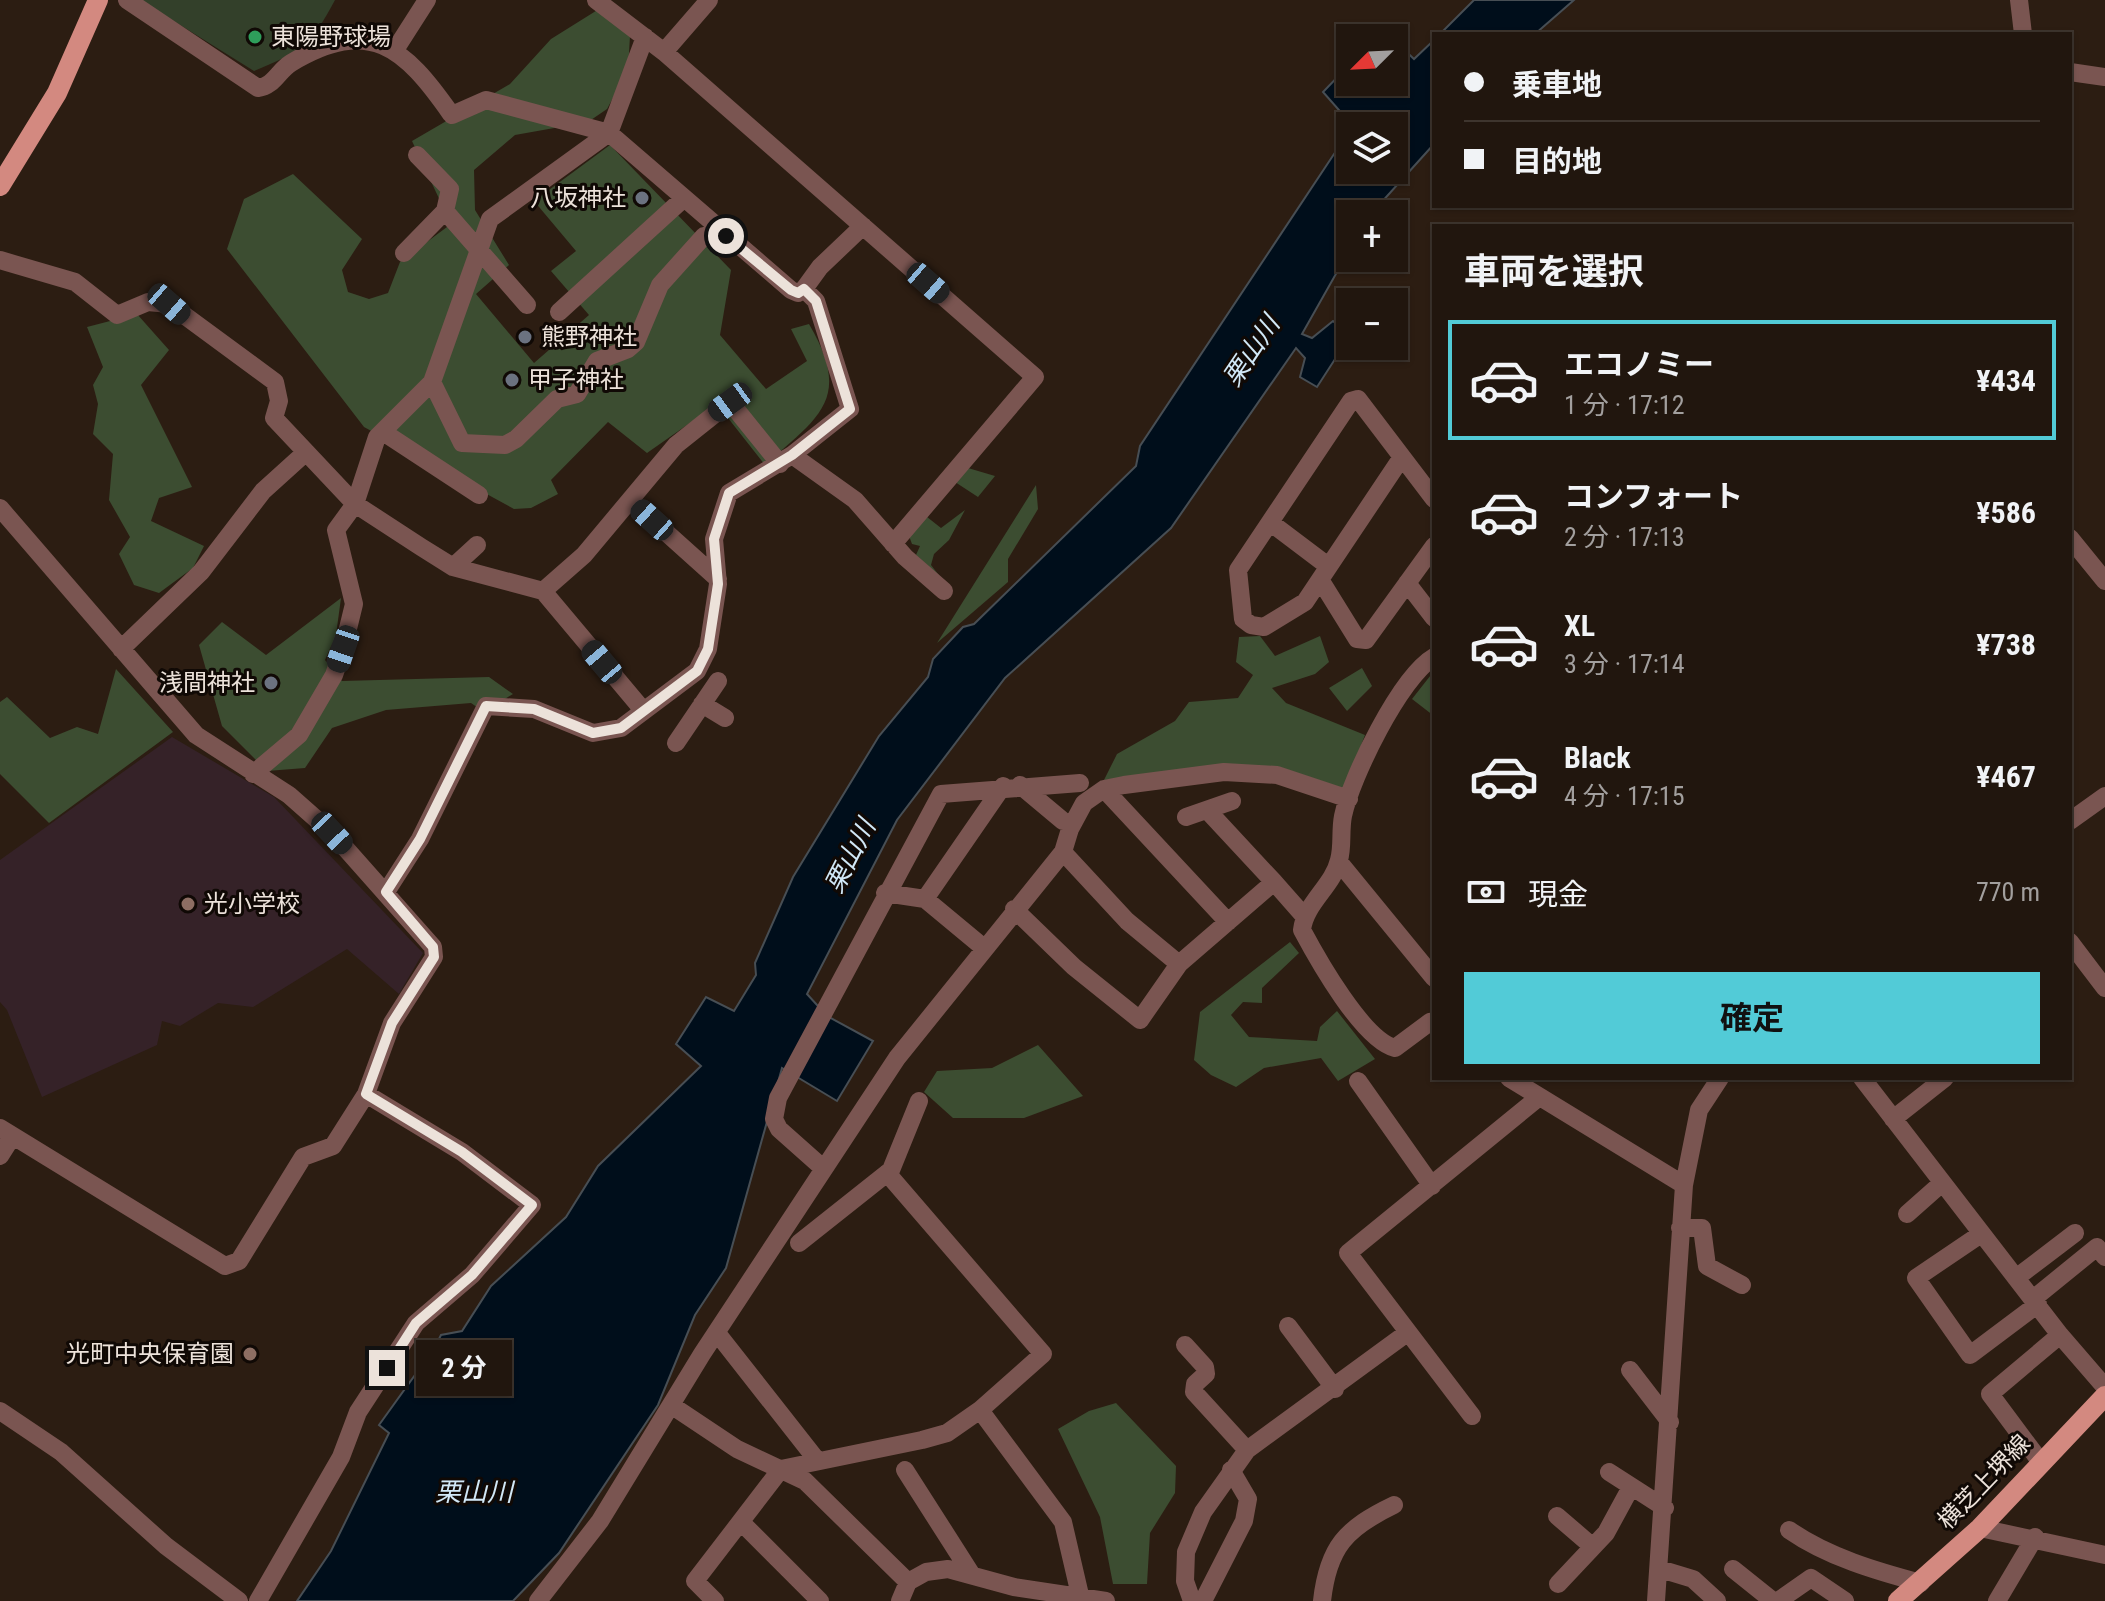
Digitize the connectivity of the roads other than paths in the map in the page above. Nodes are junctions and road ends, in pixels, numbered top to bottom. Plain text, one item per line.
1 (98, 0) edge
2 (127, 0) edge
3 (427, 0) edge
4 (709, 0) edge
5 (2019, 0) edge
6 (599, 1) edge
7 (2023, 32) edge
8 (645, 37) junction
9 (395, 50) junction
10 (664, 52) junction
11 (2072, 72) edge
12 (2105, 77) edge
13 (609, 133) junction
14 (417, 155) dead end
15 (0, 186) edge
16 (683, 199) junction
17 (445, 211) junction
18 (863, 226) junction
19 (704, 236) dead end
20 (477, 252) junction
21 (404, 253) dead end
22 (0, 260) edge
23 (804, 289) junction
24 (527, 305) dead end
25 (559, 312) dead end
26 (432, 382) junction
27 (383, 432) junction
28 (305, 453) junction
29 (1402, 457) junction
30 (786, 459) junction
31 (479, 495) dead end
32 (1432, 496) edge
33 (630, 500) junction
34 (355, 504) junction
35 (0, 508) edge
36 (1271, 523) junction
37 (2072, 540) edge
38 (893, 544) junction
39 (477, 545) dead end
40 (1432, 549) edge
41 (453, 567) junction
42 (1324, 573) junction
43 (718, 579) junction
44 (2105, 581) edge
45 (1407, 583) junction
46 (543, 591) junction
47 (944, 591) dead end
48 (1432, 615) edge
49 (121, 649) junction
50 (1432, 659) edge
51 (718, 681) dead end
52 (702, 704) junction
53 (642, 709) junction
54 (725, 718) dead end
55 (676, 743) dead end
56 (253, 774) junction
57 (1080, 783) dead end
58 (1011, 786) junction
59 (1104, 789) junction
60 (2105, 796) edge
61 (1349, 799) junction
62 (1232, 801) dead end
63 (1207, 810) junction
64 (1186, 817) dead end
65 (2072, 820) edge
66 (1063, 821) dead end
67 (1063, 852) junction
68 (1339, 862) junction
69 (1274, 882) junction
70 (386, 892) junction
71 (885, 893) junction
72 (925, 899) junction
73 (1014, 909) junction
74 (1304, 916) junction
75 (1228, 922) junction
76 (2072, 945) edge
77 (984, 948) junction
78 (1179, 964) junction
79 (1432, 976) edge
80 (2105, 988) edge
81 (1432, 1024) edge
82 (1512, 1080) edge
83 (1719, 1080) edge
84 (1864, 1080) edge
85 (1942, 1080) edge
86 (1358, 1081) dead end
87 (366, 1094) junction
88 (1538, 1098) junction
89 (919, 1101) dead end
90 (1893, 1119) junction
91 (6, 1133) edge
92 (0, 1156) edge
93 (824, 1169) junction
94 (887, 1173) junction
95 (1942, 1183) junction
96 (1684, 1185) junction
97 (1432, 1186) junction
98 (1907, 1214) dead end
99 (1680, 1228) junction
100 (2075, 1233) dead end
101 (1981, 1234) junction
102 (799, 1243) dead end
103 (2105, 1257) edge
104 (2016, 1278) junction
105 (1742, 1285) dead end
106 (2036, 1301) junction
107 (1288, 1326) dead end
108 (717, 1333) junction
109 (1407, 1333) junction
110 (2060, 1335) junction
111 (1185, 1345) dead end
112 (1630, 1370) dead end
113 (2105, 1387) edge
114 (1335, 1389) junction
115 (2105, 1396) edge
116 (671, 1405) junction
117 (980, 1410) junction
118 (0, 1411) edge
119 (1472, 1416) dead end
120 (1670, 1422) junction
121 (1247, 1450) junction
122 (816, 1459) junction
123 (2040, 1461) junction
124 (781, 1469) junction
125 (905, 1470) dead end
126 (1231, 1470) junction
127 (1609, 1472) dead end
128 (1631, 1487) junction
129 (1394, 1505) dead end
130 (1665, 1508) junction
131 (1557, 1516) dead end
132 (741, 1522) junction
133 (1980, 1528) junction
134 (1789, 1530) dead end
135 (2035, 1537) junction
136 (1593, 1547) junction
137 (2105, 1555) edge
138 (1660, 1569) junction
139 (1733, 1569) dead end
140 (972, 1575) junction
141 (908, 1582) junction
142 (1921, 1583) junction
143 (1558, 1584) dead end
144 (1090, 1598) edge
145 (239, 1601) edge
146 (258, 1601) edge
147 (538, 1601) edge
148 (715, 1601) edge
149 (820, 1601) edge
150 (900, 1601) edge
151 (1192, 1601) edge
152 (1203, 1601) edge
153 (1322, 1601) edge
154 (1656, 1601) edge
155 (1717, 1601) edge
156 (1775, 1601) edge
157 (1845, 1601) edge
158 (1898, 1601) edge
159 (1997, 1601) edge

1 - 15 main road
2 - 9 street
3 - 9 street
4 - 10 street
5 - 7 street
6 - 8 street
8 - 10 street
8 - 13 street
9 - 13 street
10 - 18 street
11 - 12 street
13 - 16 street
13 - 20 street
14 - 17 street
16 - 23 street
16 - 25 street
17 - 20 street
17 - 21 street
18 - 23 street
18 - 38 street
19 - 26 street
20 - 24 street
20 - 26 street
22 - 28 street
23 - 30 street
26 - 27 street
27 - 31 street
27 - 34 street
28 - 34 street
28 - 49 street
29 - 32 street
29 - 36 street
29 - 42 street
30 - 33 street
30 - 38 street
30 - 43 street
33 - 43 street
33 - 46 street
34 - 41 street
34 - 56 street
35 - 49 street
36 - 42 street
36 - 42 street
37 - 44 street
38 - 47 street
39 - 41 street
40 - 45 street
41 - 46 street
42 - 45 street
43 - 53 street
45 - 48 street
46 - 53 street
49 - 56 street
50 - 61 street
51 - 52 street
52 - 54 street
52 - 55 street
53 - 70 street
56 - 70 street
57 - 58 street
58 - 66 street
58 - 71 street
58 - 72 street
59 - 61 street
59 - 67 street
59 - 75 street
60 - 65 street
61 - 68 street
62 - 63 street
63 - 64 street
63 - 69 street
67 - 73 street
67 - 78 street
68 - 74 street
68 - 79 street
69 - 74 street
69 - 75 street
70 - 87 street
71 - 72 street
71 - 93 street
72 - 77 street
73 - 77 street
73 - 78 street
74 - 81 street
75 - 78 street
76 - 80 street
77 - 93 street
82 - 88 street
83 - 96 street
84 - 90 street
85 - 90 street
86 - 97 street
87 - 91 street
87 - 146 street
88 - 96 street
88 - 97 street
89 - 94 street
90 - 95 street
91 - 92 street
93 - 108 street
94 - 102 street
94 - 117 street
95 - 98 street
95 - 101 street
96 - 99 street
97 - 109 street
99 - 105 street
99 - 120 street
100 - 104 street
101 - 104 street
101 - 106 street
103 - 106 street
104 - 106 street
106 - 110 street
107 - 114 street
108 - 116 street
108 - 122 street
109 - 114 street
109 - 119 street
110 - 113 street
110 - 123 street
111 - 121 street
112 - 120 street
114 - 121 street
115 - 123 main road, 横芝上堺線
116 - 124 street
116 - 147 street
117 - 122 street
117 - 144 street
118 - 145 street
120 - 130 street
121 - 126 street
122 - 124 street
123 - 133 main road, 横芝上堺線
124 - 132 street
124 - 141 street
125 - 140 street
126 - 151 street
126 - 152 street
127 - 128 street
128 - 130 street
128 - 136 street
129 - 153 street
130 - 138 street
131 - 136 street
132 - 148 street
132 - 149 street
133 - 135 street
133 - 142 main road, 横芝上堺線
134 - 142 street
135 - 137 street
135 - 159 street
136 - 143 street
138 - 154 street
138 - 155 street
139 - 156 street
140 - 141 street
140 - 144 street
141 - 150 street
142 - 158 main road, 横芝上堺線
156 - 157 street

